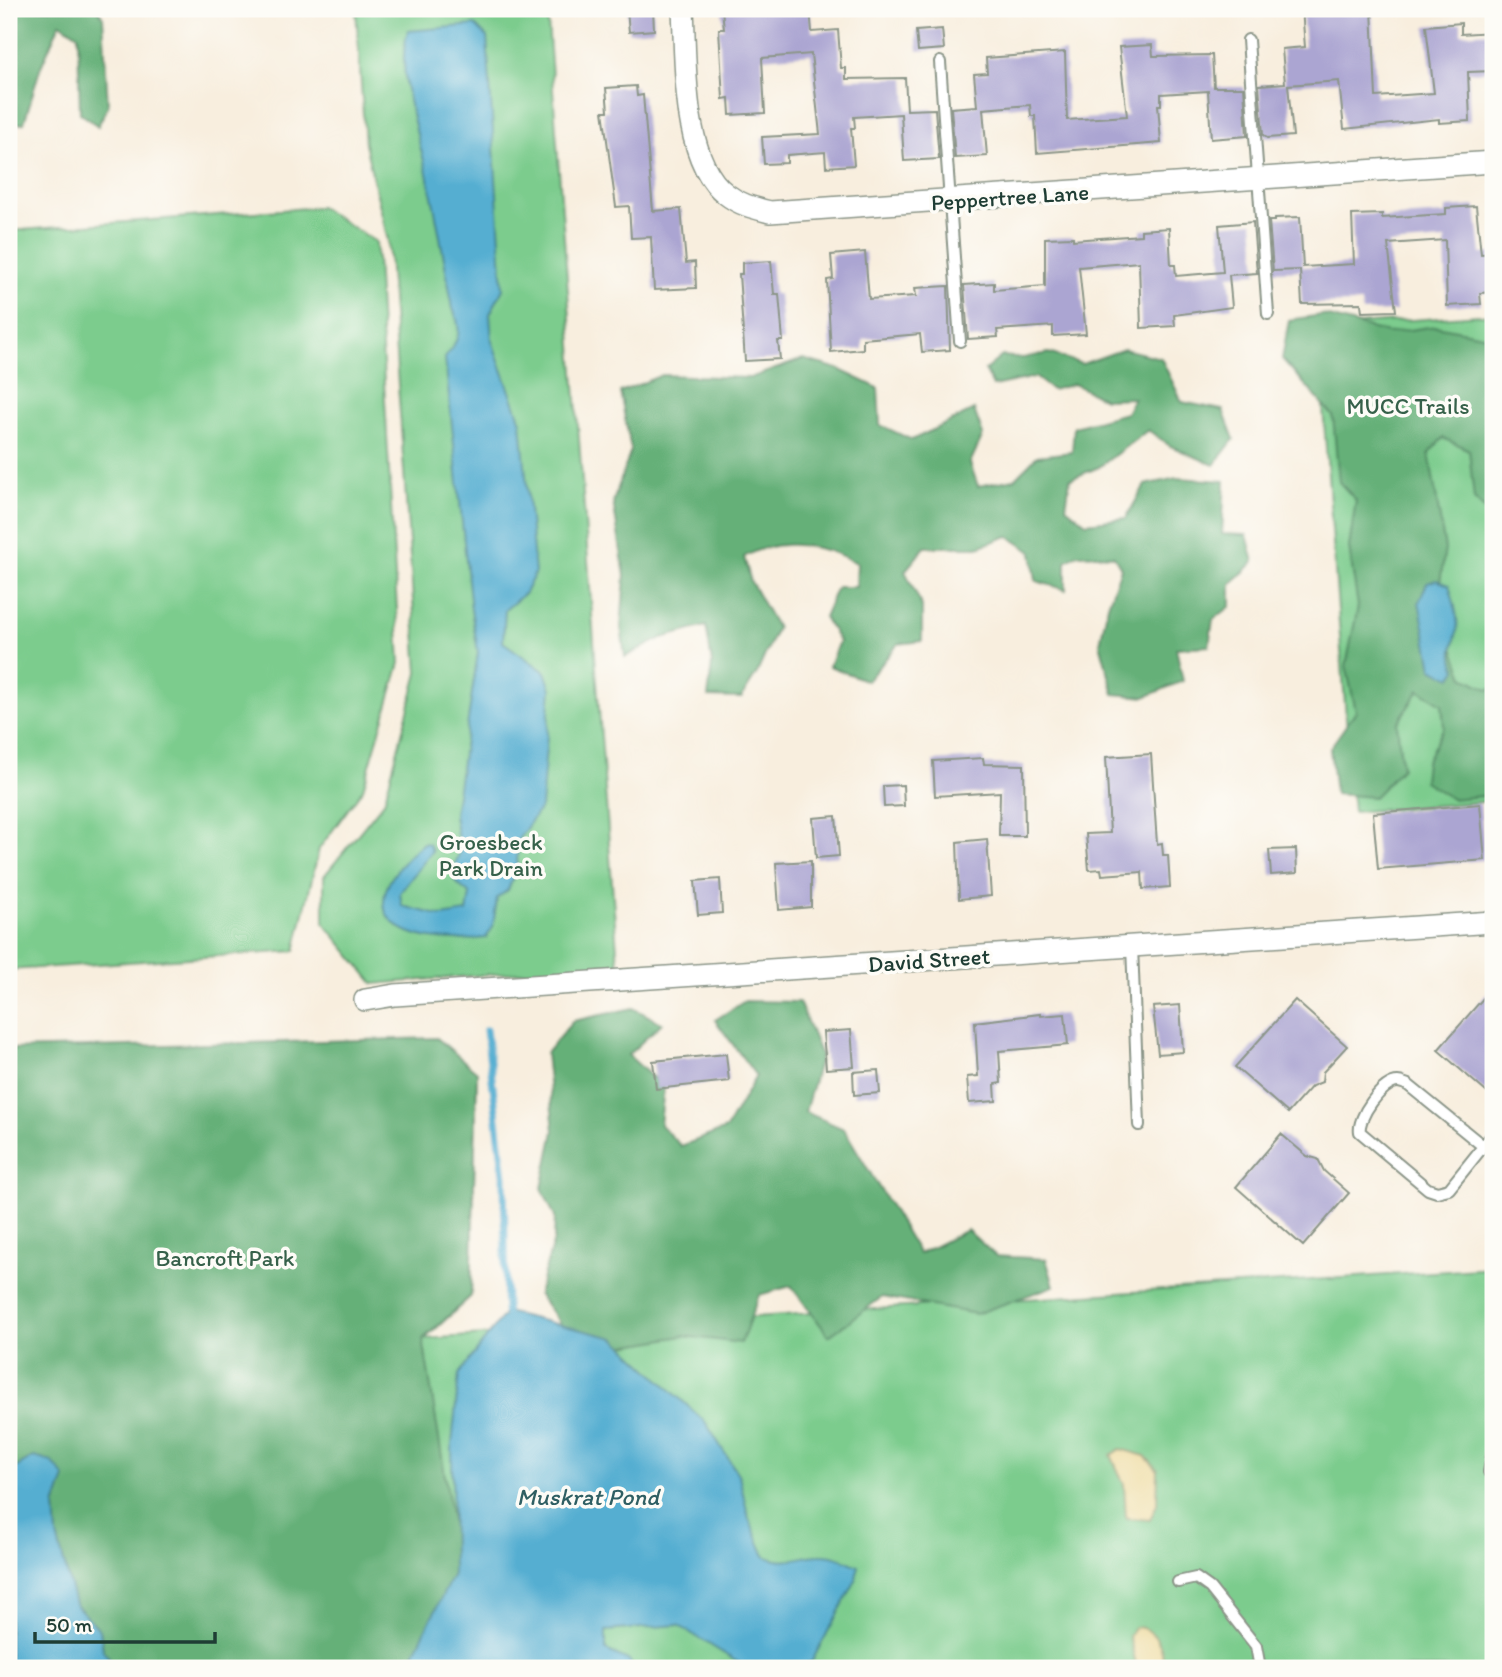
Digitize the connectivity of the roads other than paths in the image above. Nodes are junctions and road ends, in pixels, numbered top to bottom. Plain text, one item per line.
1 (683, 9) edge
2 (1248, 40) dead end
3 (940, 62) dead end
4 (1493, 162) edge
5 (1258, 180) junction
6 (950, 201) junction
7 (1268, 314) dead end
8 (960, 341) dead end
9 (1493, 922) edge
10 (1132, 946) junction
11 (365, 1000) dead end
12 (1139, 1125) dead end
13 (1493, 1134) edge
14 (1483, 1146) junction
15 (1493, 1450) edge
16 (1489, 1472) dead end
17 (1178, 1582) dead end
18 (1259, 1668) edge

1 - 6 street, Peppertree Lane
2 - 5 lane
3 - 6 lane
4 - 5 street, Peppertree Lane
5 - 6 street, Peppertree Lane
5 - 7 lane
6 - 8 lane
9 - 10 street, David Street
10 - 11 street, David Street
10 - 12 lane
13 - 14 lane
14 - 14 lane
15 - 16 lane
17 - 18 lane

